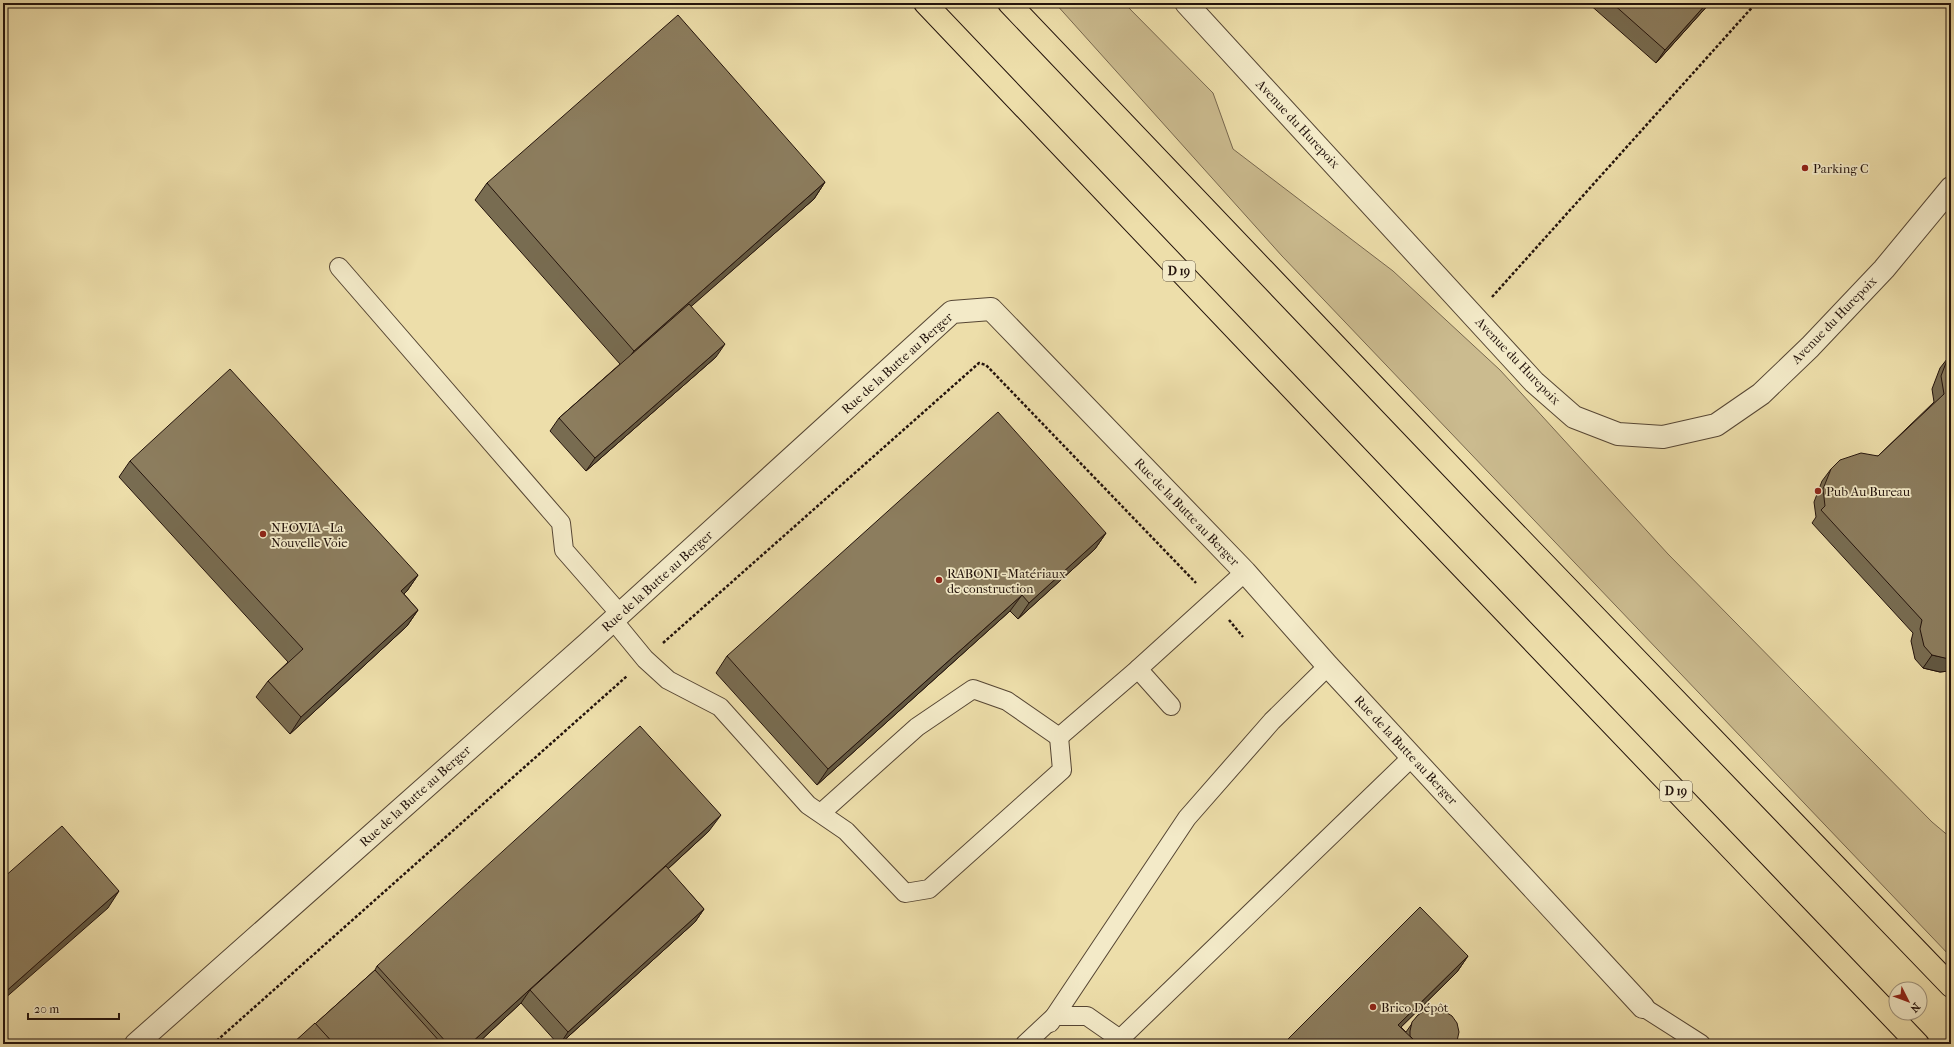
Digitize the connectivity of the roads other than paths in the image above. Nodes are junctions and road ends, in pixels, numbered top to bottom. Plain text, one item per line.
1 (926, 3) edge
2 (1009, 3) edge
3 (1186, 3) edge
4 (1951, 188) edge
5 (339, 267) dead end
6 (1245, 572) junction
7 (617, 617) junction
8 (1328, 666) junction
9 (1138, 669) junction
10 (1171, 706) dead end
11 (1059, 737) junction
12 (1412, 757) junction
13 (821, 813) junction
14 (1951, 986) edge
15 (1643, 1007) junction
16 (1055, 1016) junction
17 (1122, 1042) edge
18 (136, 1044) edge
19 (1025, 1044) edge
20 (1037, 1044) edge
21 (1680, 1044) edge
22 (1701, 1044) edge
23 (1918, 1044) edge

1 - 23 main road, D 19
2 - 14 main road
3 - 4 street, Avenue du Hurepoix
5 - 7 lane
6 - 7 street, Rue de la Butte au Berger
6 - 8 street, Rue de la Butte au Berger
6 - 9 lane
7 - 13 lane
7 - 18 street, Rue de la Butte au Berger
8 - 12 street, Rue de la Butte au Berger
8 - 16 lane
9 - 10 lane
9 - 11 lane
11 - 13 lane
11 - 13 lane
12 - 15 street, Rue de la Butte au Berger
12 - 17 lane
15 - 21 lane
15 - 22 lane
16 - 17 lane
16 - 19 lane
16 - 20 lane

